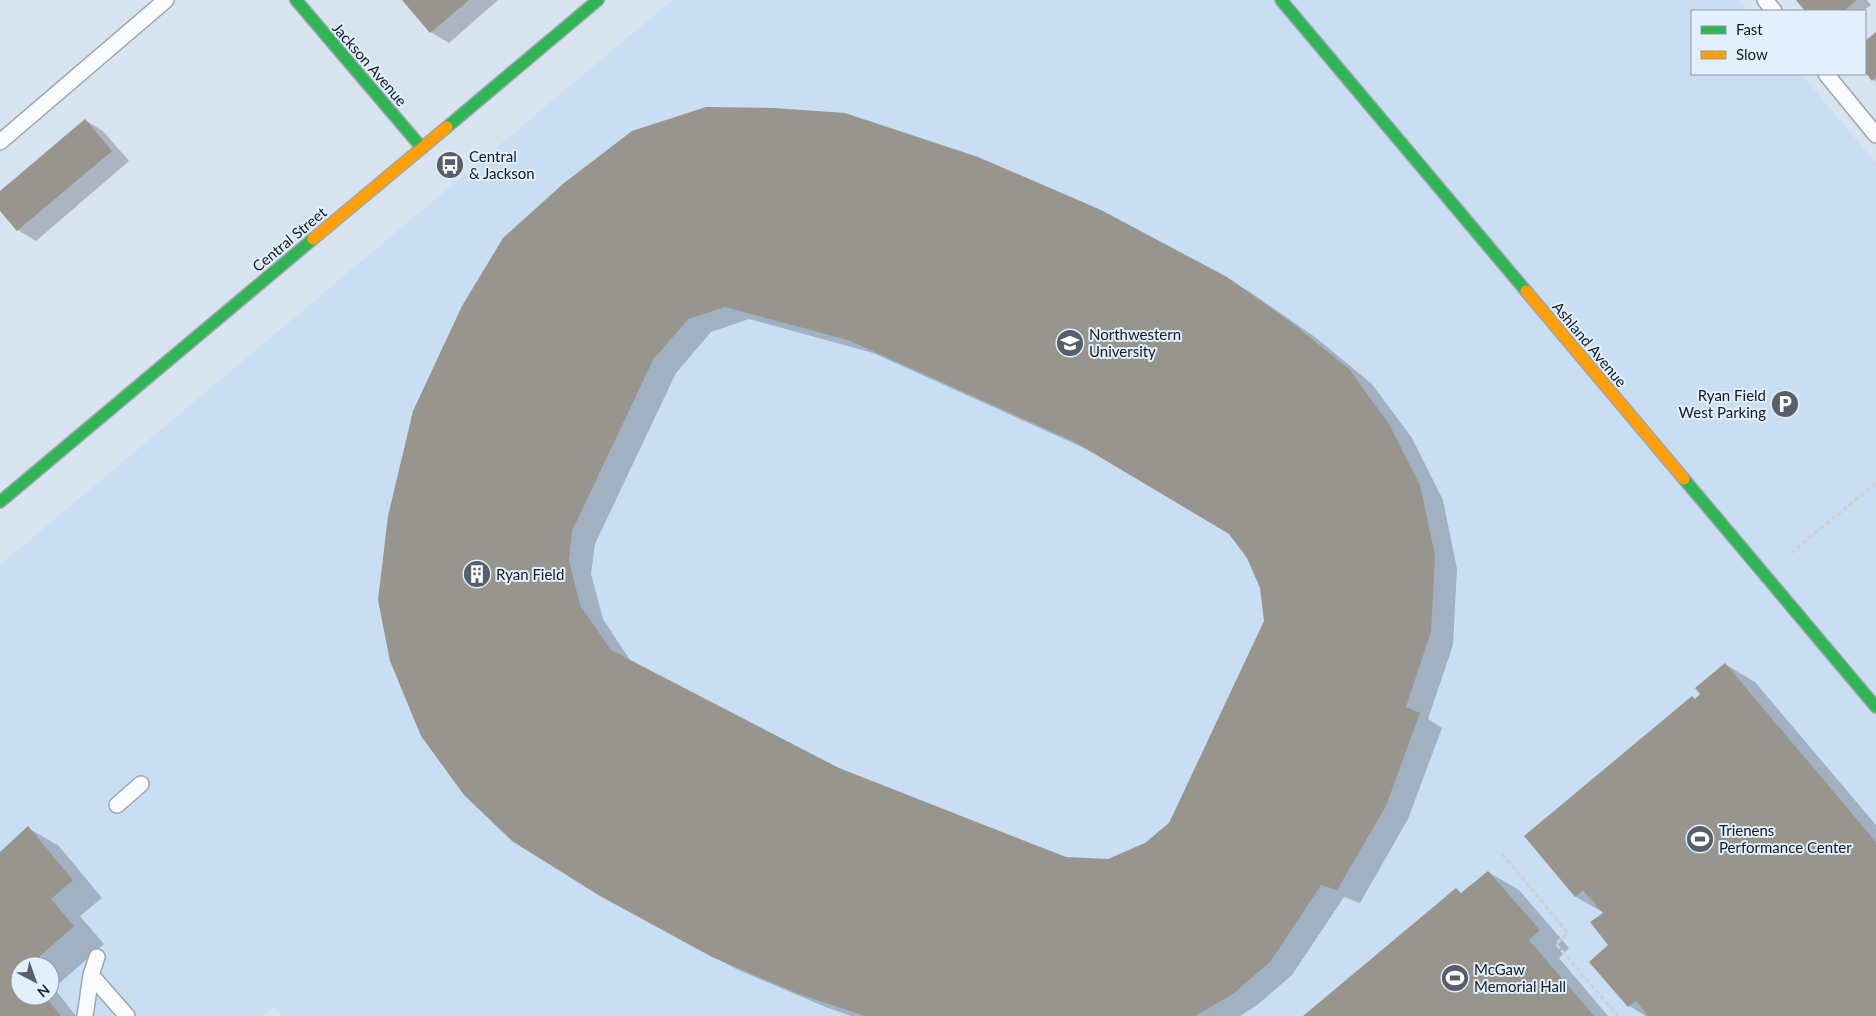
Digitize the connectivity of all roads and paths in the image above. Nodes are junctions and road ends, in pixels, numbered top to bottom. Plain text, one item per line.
1 (166, 0) edge
2 (296, 0) edge
3 (598, 0) edge
4 (1281, 0) edge
5 (1765, 0) edge
6 (1773, 10) edge
7 (1827, 75) edge
8 (1876, 134) edge
9 (0, 142) edge
10 (422, 148) junction
11 (1876, 483) edge
12 (0, 502) edge
13 (1791, 553) dead end
14 (1876, 707) edge
15 (141, 784) dead end
16 (117, 805) dead end
17 (1502, 854) dead end
18 (97, 957) dead end
19 (91, 976) junction
20 (85, 1016) edge
21 (127, 1016) edge
22 (1618, 1016) edge

1 - 9 lane
2 - 10 street, Jackson Avenue
3 - 10 street, Central Street
4 - 14 street, Ashland Avenue
5 - 6 lane
7 - 8 lane
10 - 12 street, Central Street
11 - 13 path
15 - 16 lane
17 - 22 path
18 - 19 lane
19 - 20 lane
19 - 21 lane

